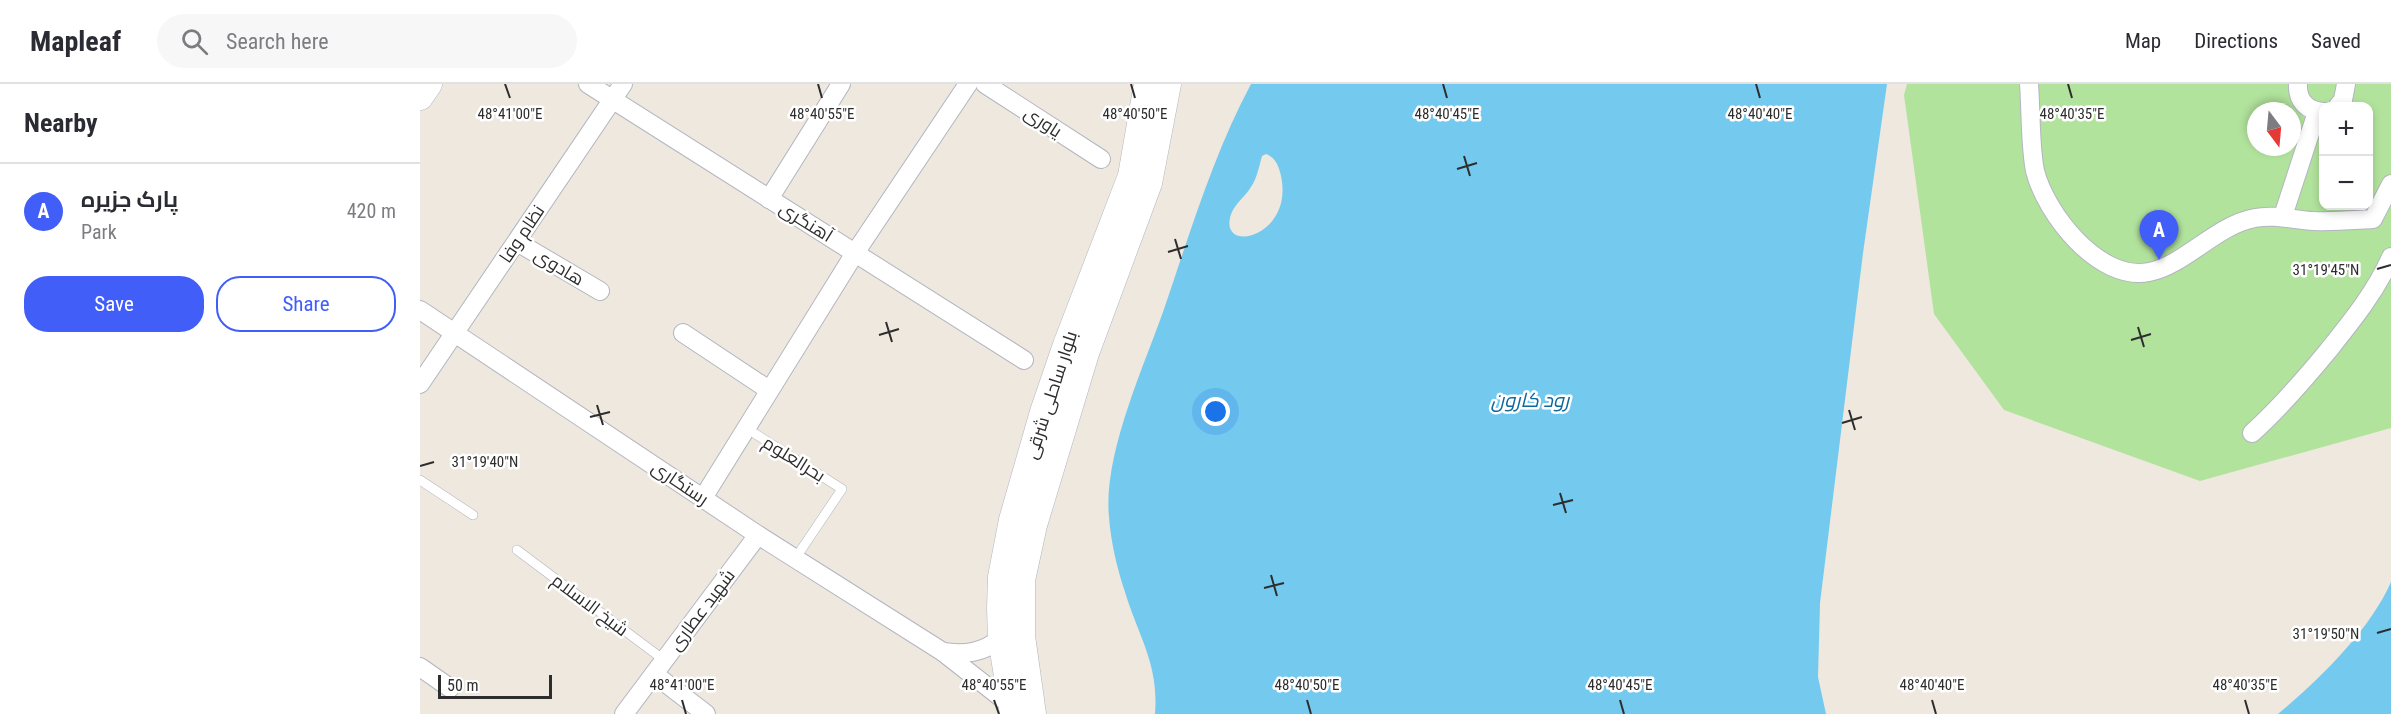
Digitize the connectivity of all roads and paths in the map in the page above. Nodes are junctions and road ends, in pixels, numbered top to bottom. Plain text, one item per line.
1 (429, 84) edge
2 (588, 84) edge
3 (623, 84) edge
4 (841, 84) edge
5 (968, 84) edge
6 (986, 84) edge
7 (1147, 84) edge
8 (1168, 84) edge
9 (2029, 84) edge
10 (2298, 84) edge
11 (2346, 84) edge
12 (420, 97) edge
13 (613, 100) junction
14 (2340, 102) edge
15 (2319, 111) edge
16 (2319, 115) edge
17 (1101, 159) dead end
18 (1143, 164) junction
19 (2391, 184) edge
20 (769, 199) junction
21 (2283, 216) junction
22 (2382, 218) edge
23 (517, 242) junction
24 (855, 253) junction
25 (2391, 258) edge
26 (600, 291) dead end
27 (420, 310) edge
28 (683, 333) dead end
29 (455, 334) junction
30 (1024, 360) dead end
31 (420, 384) edge
32 (770, 390) junction
33 (746, 428) junction
34 (2252, 433) dead end
35 (420, 480) edge
36 (703, 498) junction
37 (473, 515) dead end
38 (758, 535) junction
39 (517, 550) dead end
40 (795, 559) junction
41 (1001, 638) junction
42 (943, 652) junction
43 (420, 667) edge
44 (659, 667) junction
45 (450, 688) dead end
46 (1019, 711) edge
47 (624, 714) edge
48 (706, 714) edge

1 - 12 main road
2 - 13 street, آهنگری
3 - 13 street, نظام وفا
4 - 20 street
5 - 24 street
6 - 17 street, یاوری
7 - 18 main road, بلوار ساحلی شرقی
8 - 18 main road, بلوار ساحلی شرقی
9 - 21 street
10 - 15 street
11 - 14 street
13 - 20 street, آهنگری
13 - 23 street, نظام وفا
16 - 21 street
18 - 41 main road, بلوار ساحلی شرقی
18 - 46 main road, بلوار ساحلی شرقی
19 - 22 street
20 - 24 street, آهنگری
21 - 22 street
23 - 26 street, هادوی
23 - 29 street, نظام وفا
24 - 30 street, آهنگری
24 - 32 street
25 - 34 street
27 - 29 street, رستگاری
28 - 32 street
29 - 31 street, نظام وفا
29 - 36 street, رستگاری
32 - 33 street
33 - 36 street
33 - 40 lane, بحرالعلوم
35 - 37 lane
36 - 38 street, رستگاری
38 - 40 street, رستگاری
38 - 44 street, شهید عطاری
39 - 44 lane, شیخ الاسلام
40 - 42 street, رستگاری
41 - 42 street
41 - 46 main road, بلوار ساحلی شرقی
42 - 46 street, رستگاری
43 - 45 street
44 - 47 street, شهید عطاری
44 - 48 street

